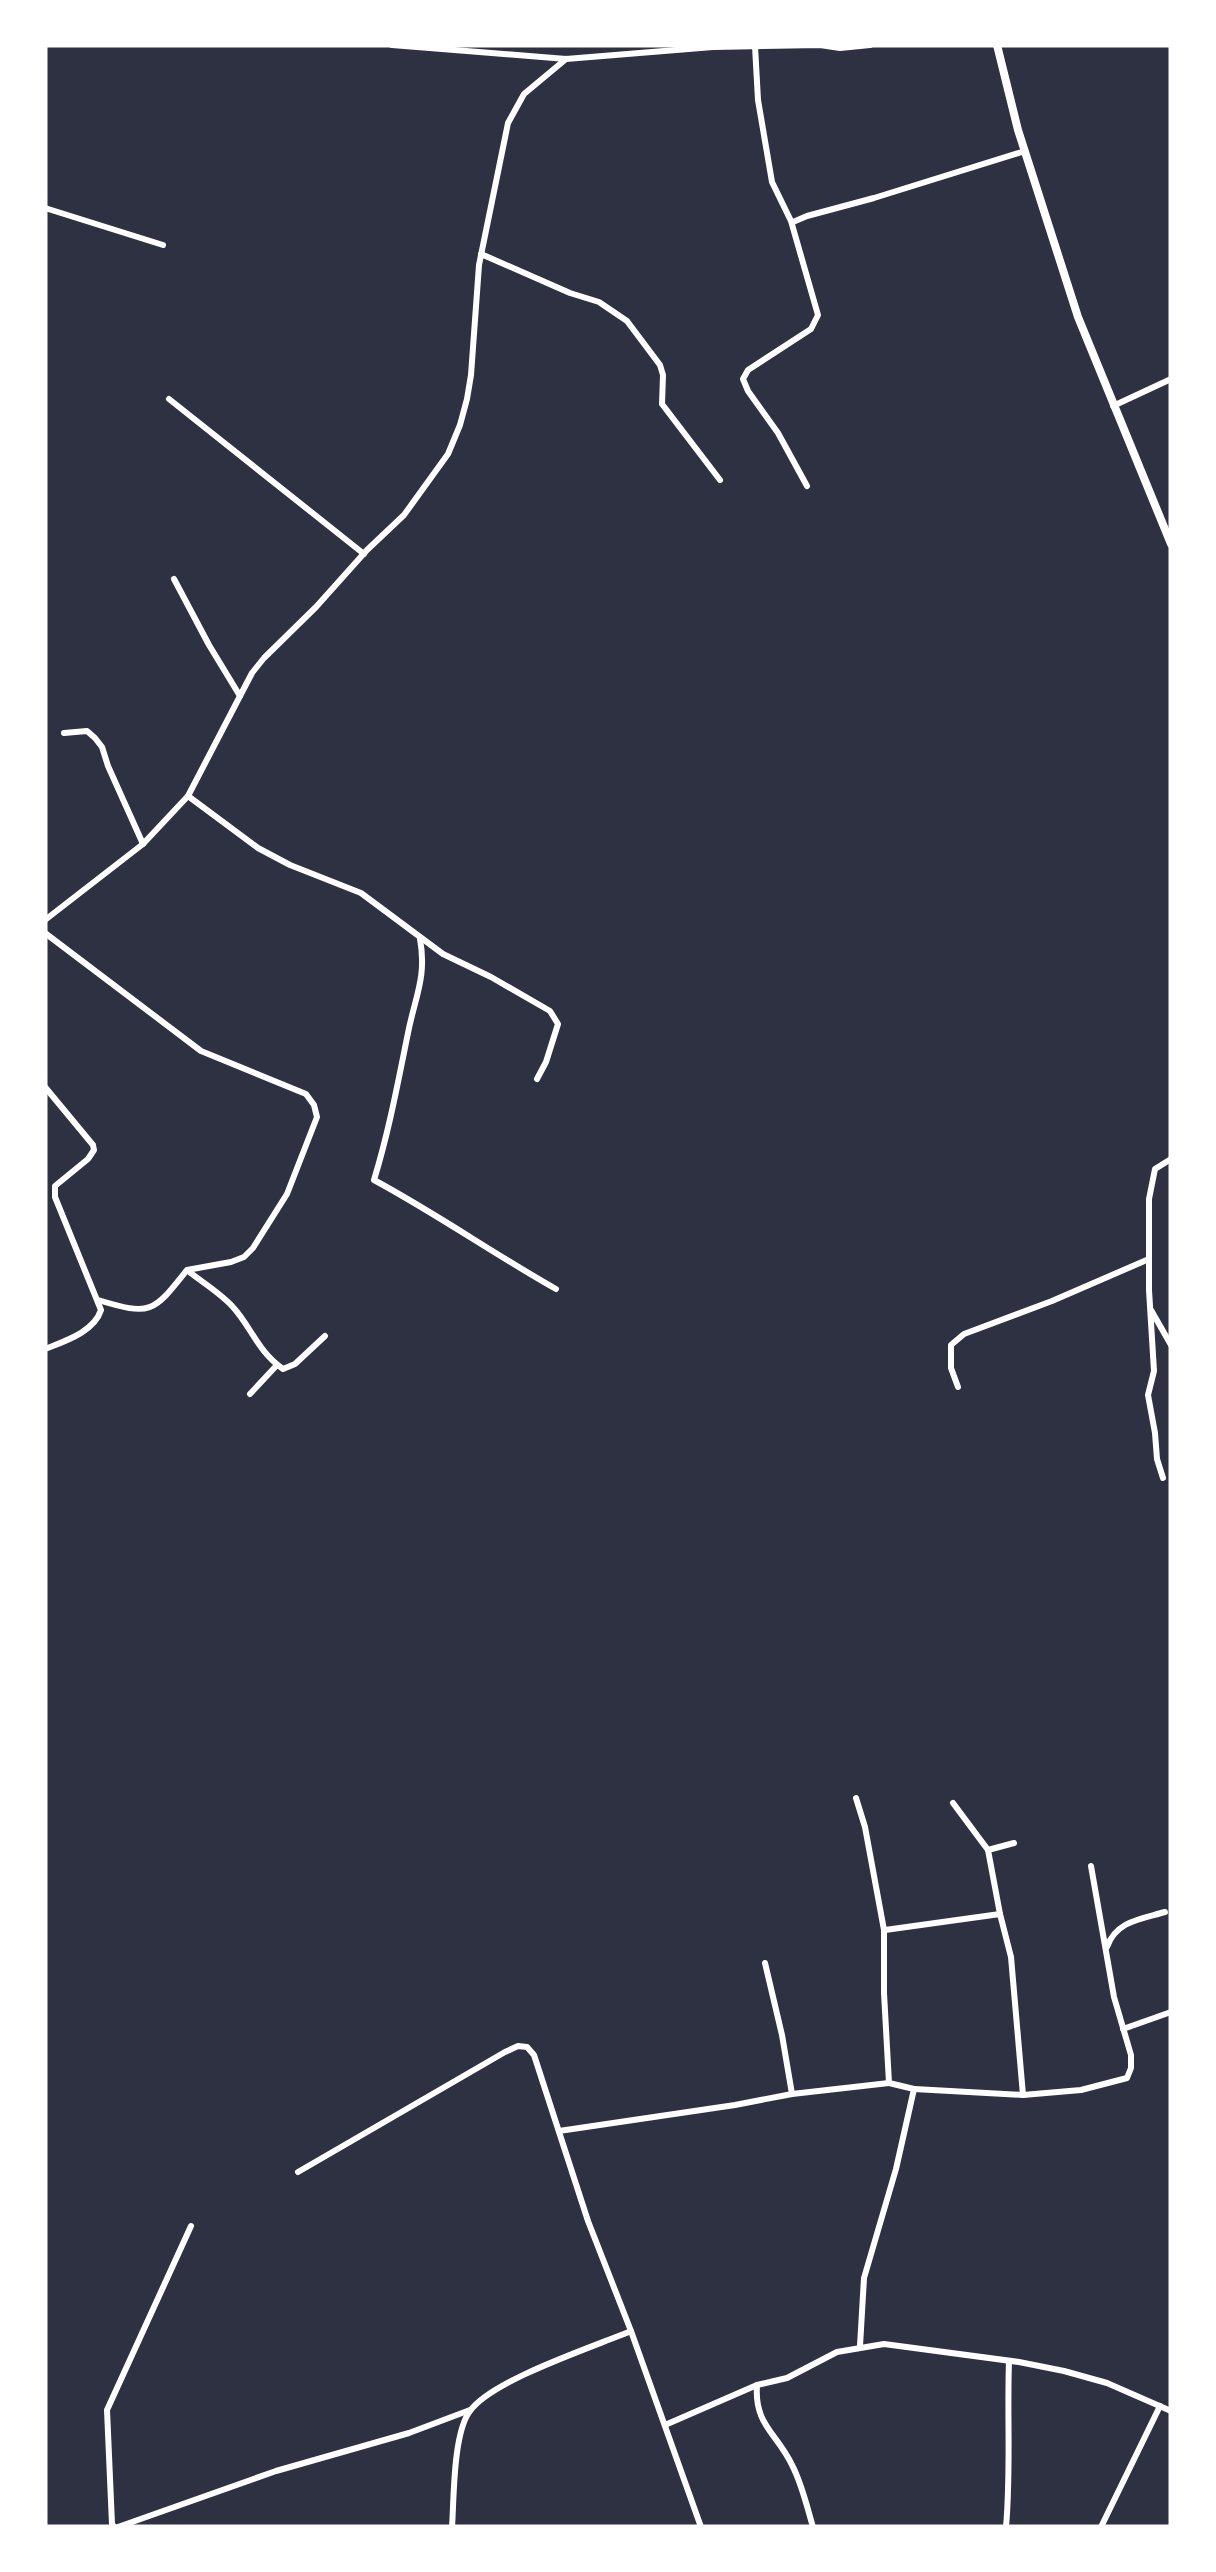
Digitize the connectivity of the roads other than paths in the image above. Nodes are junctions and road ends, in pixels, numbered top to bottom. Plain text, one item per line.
1 (392, 45) edge
2 (870, 45) edge
3 (997, 45) edge
4 (755, 46) edge
5 (566, 59) junction
6 (1025, 151) junction
7 (45, 208) edge
8 (792, 223) junction
9 (163, 245) dead end
10 (480, 254) junction
11 (1171, 379) edge
12 (169, 398) dead end
13 (1112, 406) junction
14 (720, 480) dead end
15 (808, 486) dead end
16 (1171, 544) edge
17 (364, 554) junction
18 (174, 579) dead end
19 (240, 696) junction
20 (64, 733) dead end
21 (188, 796) junction
22 (143, 844) junction
23 (45, 920) edge
24 (45, 933) edge
25 (420, 940) junction
26 (537, 1079) dead end
27 (45, 1087) edge
28 (1171, 1159) edge
29 (1149, 1259) junction
30 (187, 1270) junction
31 (556, 1289) dead end
32 (98, 1300) junction
33 (1150, 1308) junction
34 (325, 1336) dead end
35 (1171, 1346) edge
36 (45, 1349) edge
37 (278, 1366) junction
38 (958, 1387) dead end
39 (250, 1394) dead end
40 (1163, 1478) dead end
41 (856, 1798) dead end
42 (954, 1802) dead end
43 (1014, 1843) dead end
44 (988, 1850) junction
45 (1091, 1866) dead end
46 (1165, 1912) dead end
47 (1000, 1914) junction
48 (884, 1930) junction
49 (1107, 1948) junction
50 (765, 1963) dead end
51 (1171, 2012) edge
52 (1123, 2029) junction
53 (890, 2082) junction
54 (914, 2090) junction
55 (792, 2094) junction
56 (1024, 2094) junction
57 (560, 2131) junction
58 (298, 2172) dead end
59 (191, 2226) dead end
60 (631, 2331) junction
61 (860, 2346) junction
62 (1009, 2361) junction
63 (757, 2385) junction
64 (1160, 2406) junction
65 (470, 2410) junction
66 (1171, 2411) edge
67 (665, 2424) junction
68 (116, 2527) edge
69 (452, 2527) edge
70 (701, 2527) edge
71 (814, 2527) edge
72 (1006, 2527) edge
73 (1101, 2527) edge

1 - 5 street
2 - 4 street
3 - 6 street
4 - 5 street
4 - 8 street
5 - 10 street
6 - 8 street
6 - 13 street
7 - 9 street
8 - 15 street
10 - 14 street
10 - 17 street
11 - 13 street
12 - 17 street
13 - 16 street
17 - 19 street
18 - 19 street
19 - 21 street
20 - 22 street
21 - 22 street
21 - 25 street
22 - 23 street
24 - 30 street
25 - 26 street
25 - 31 street
27 - 32 street
28 - 29 street
29 - 33 street
29 - 38 street
30 - 32 street
30 - 37 street
32 - 36 street
33 - 35 street
33 - 40 street
34 - 37 street
37 - 39 street
41 - 48 street
42 - 44 street
43 - 44 street
44 - 47 street
45 - 49 street
46 - 49 street
47 - 48 street
47 - 56 street
48 - 53 street
49 - 52 street
50 - 55 street
51 - 52 street
52 - 56 street
53 - 54 street
53 - 55 street
54 - 56 street
54 - 61 street
55 - 57 street
57 - 58 street
57 - 60 street
59 - 68 street
60 - 65 street
60 - 67 street
61 - 62 street
61 - 63 street
62 - 64 street
62 - 72 street
63 - 67 street
63 - 71 street
64 - 66 street
64 - 73 street
65 - 68 street
65 - 69 street
67 - 70 street

